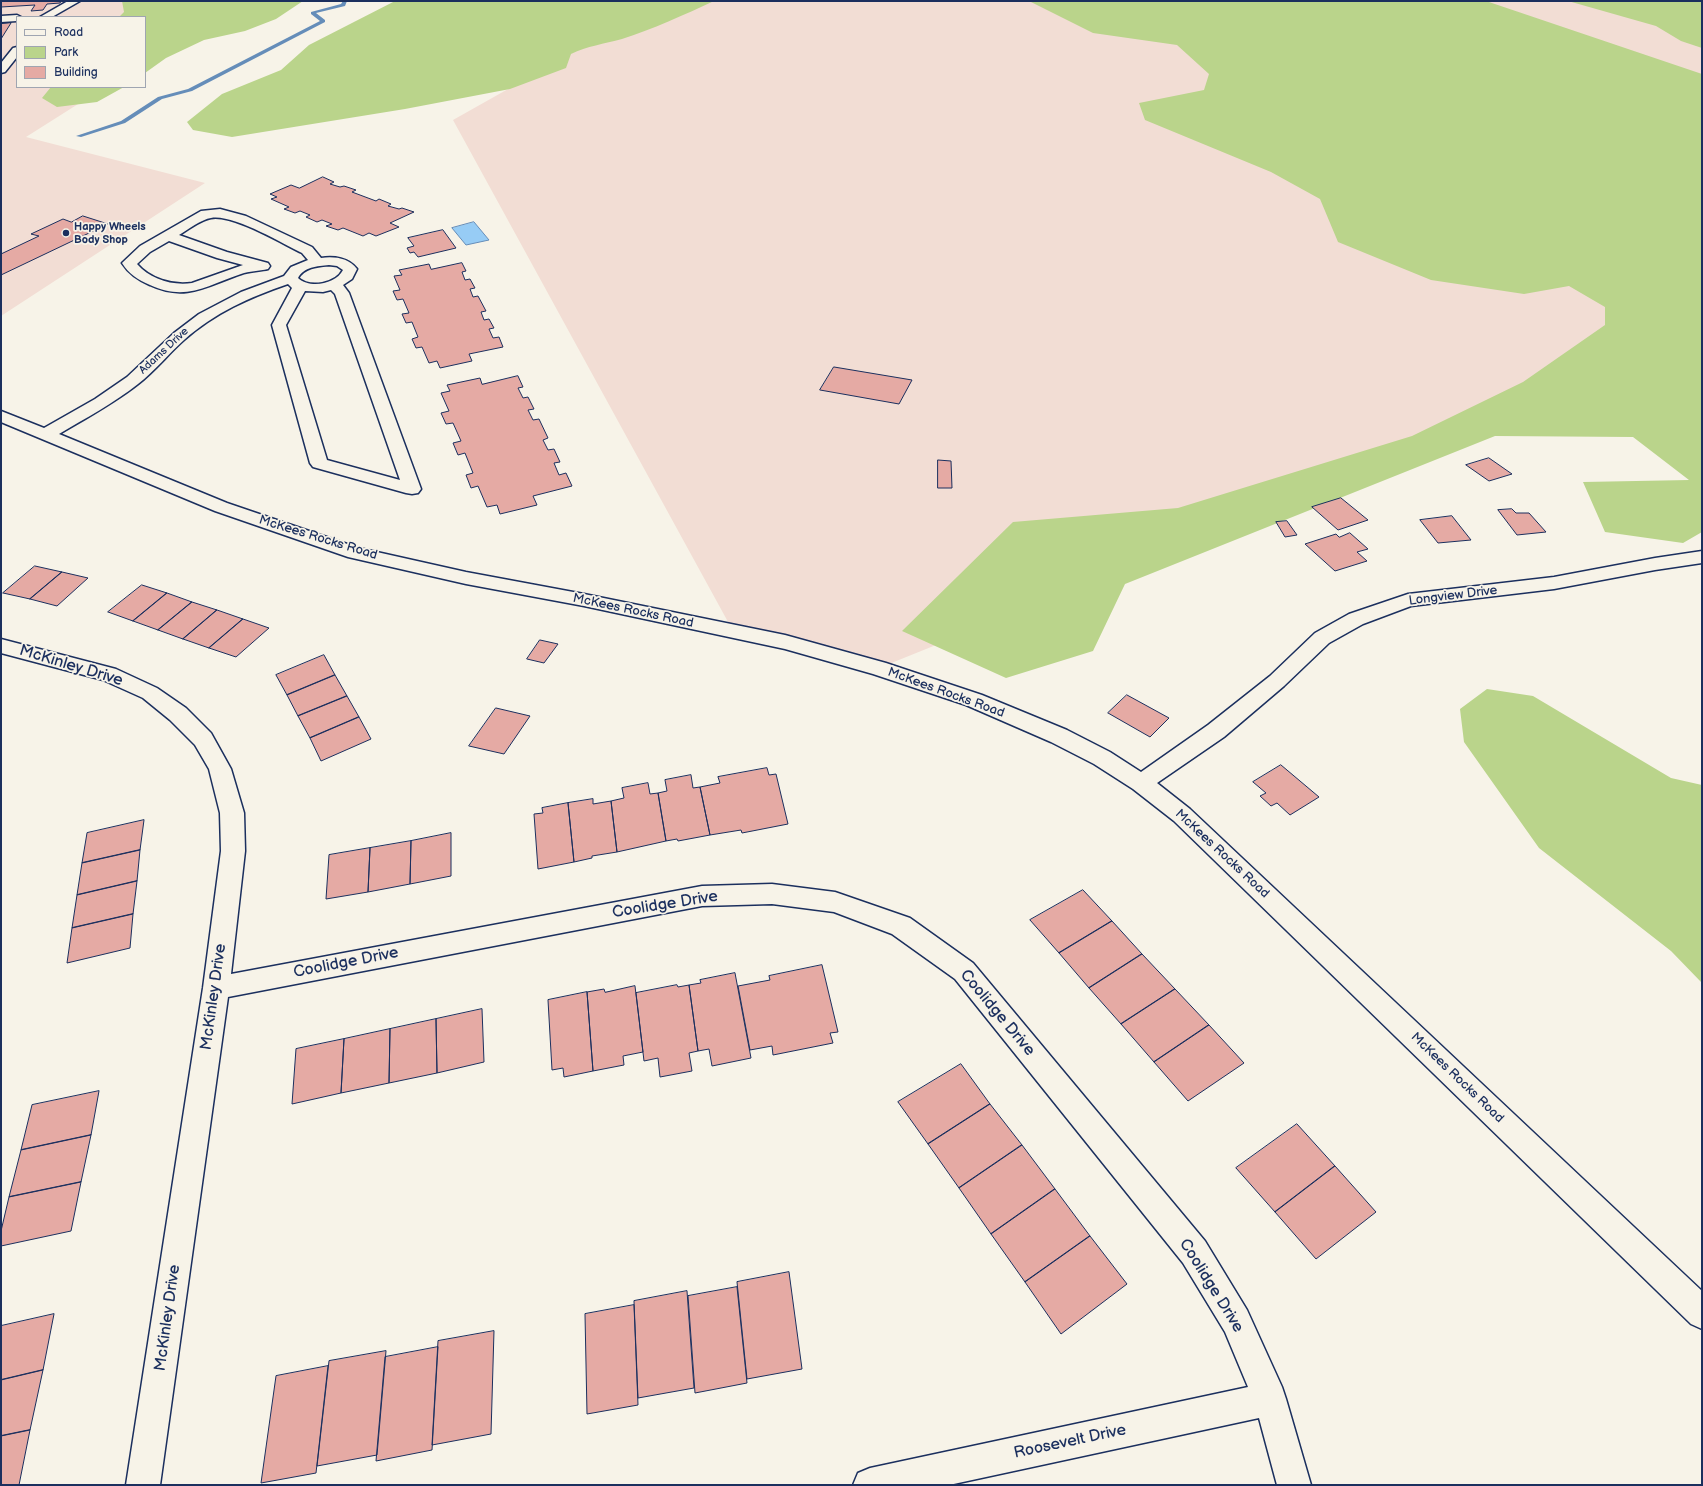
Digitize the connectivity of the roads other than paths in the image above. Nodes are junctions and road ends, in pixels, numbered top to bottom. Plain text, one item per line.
1 (75, 1) edge
2 (34, 16) edge
3 (46, 16) edge
4 (16, 18) edge
5 (1, 19) edge
6 (16, 51) edge
7 (1, 70) edge
8 (168, 236) junction
9 (318, 262) junction
10 (263, 266) junction
11 (294, 280) junction
12 (334, 284) junction
13 (1, 416) edge
14 (44, 435) junction
15 (1702, 557) edge
16 (1, 646) edge
17 (1141, 783) junction
18 (216, 988) junction
19 (1702, 1313) edge
20 (1270, 1399) junction
21 (143, 1485) edge
22 (870, 1485) edge
23 (1294, 1485) edge

1 - 3 street
2 - 3 street
4 - 5 street
6 - 7 street
8 - 9 street
8 - 10 street
8 - 10 street
9 - 11 street, Adams Drive
9 - 12 street, Adams Drive
10 - 11 street
11 - 12 street, Adams Drive
11 - 12 street
11 - 14 street, Adams Drive
13 - 14 street, McKees Rocks Road
14 - 17 street, McKees Rocks Road
15 - 17 street, Longview Drive
16 - 18 street, McKinley Drive
17 - 19 street, McKees Rocks Road
18 - 20 street, Coolidge Drive
18 - 21 street, McKinley Drive
20 - 22 street, Roosevelt Drive
20 - 23 street, Coolidge Drive

